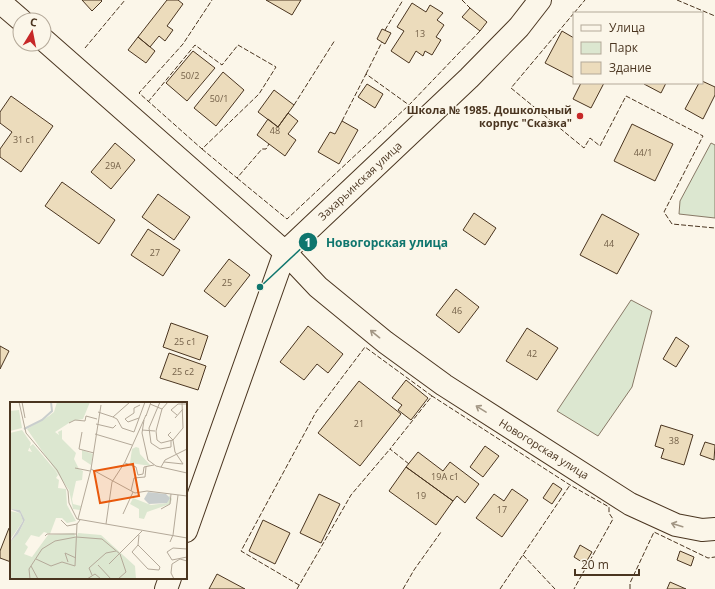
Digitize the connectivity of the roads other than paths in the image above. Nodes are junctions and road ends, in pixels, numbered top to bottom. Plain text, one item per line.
1 (540, 0) edge
2 (0, 2) edge
3 (12, 12) edge
4 (52, 47) edge
5 (285, 252) junction
6 (187, 528) edge
7 (715, 529) edge
8 (170, 579) edge
9 (166, 589) edge

1 - 5 street, Захарьинская улица
2 - 3 street
4 - 5 street, Новогорская улица
5 - 6 street, Захарьинская улица
7 -> 5 street, Новогорская улица
8 - 9 street

